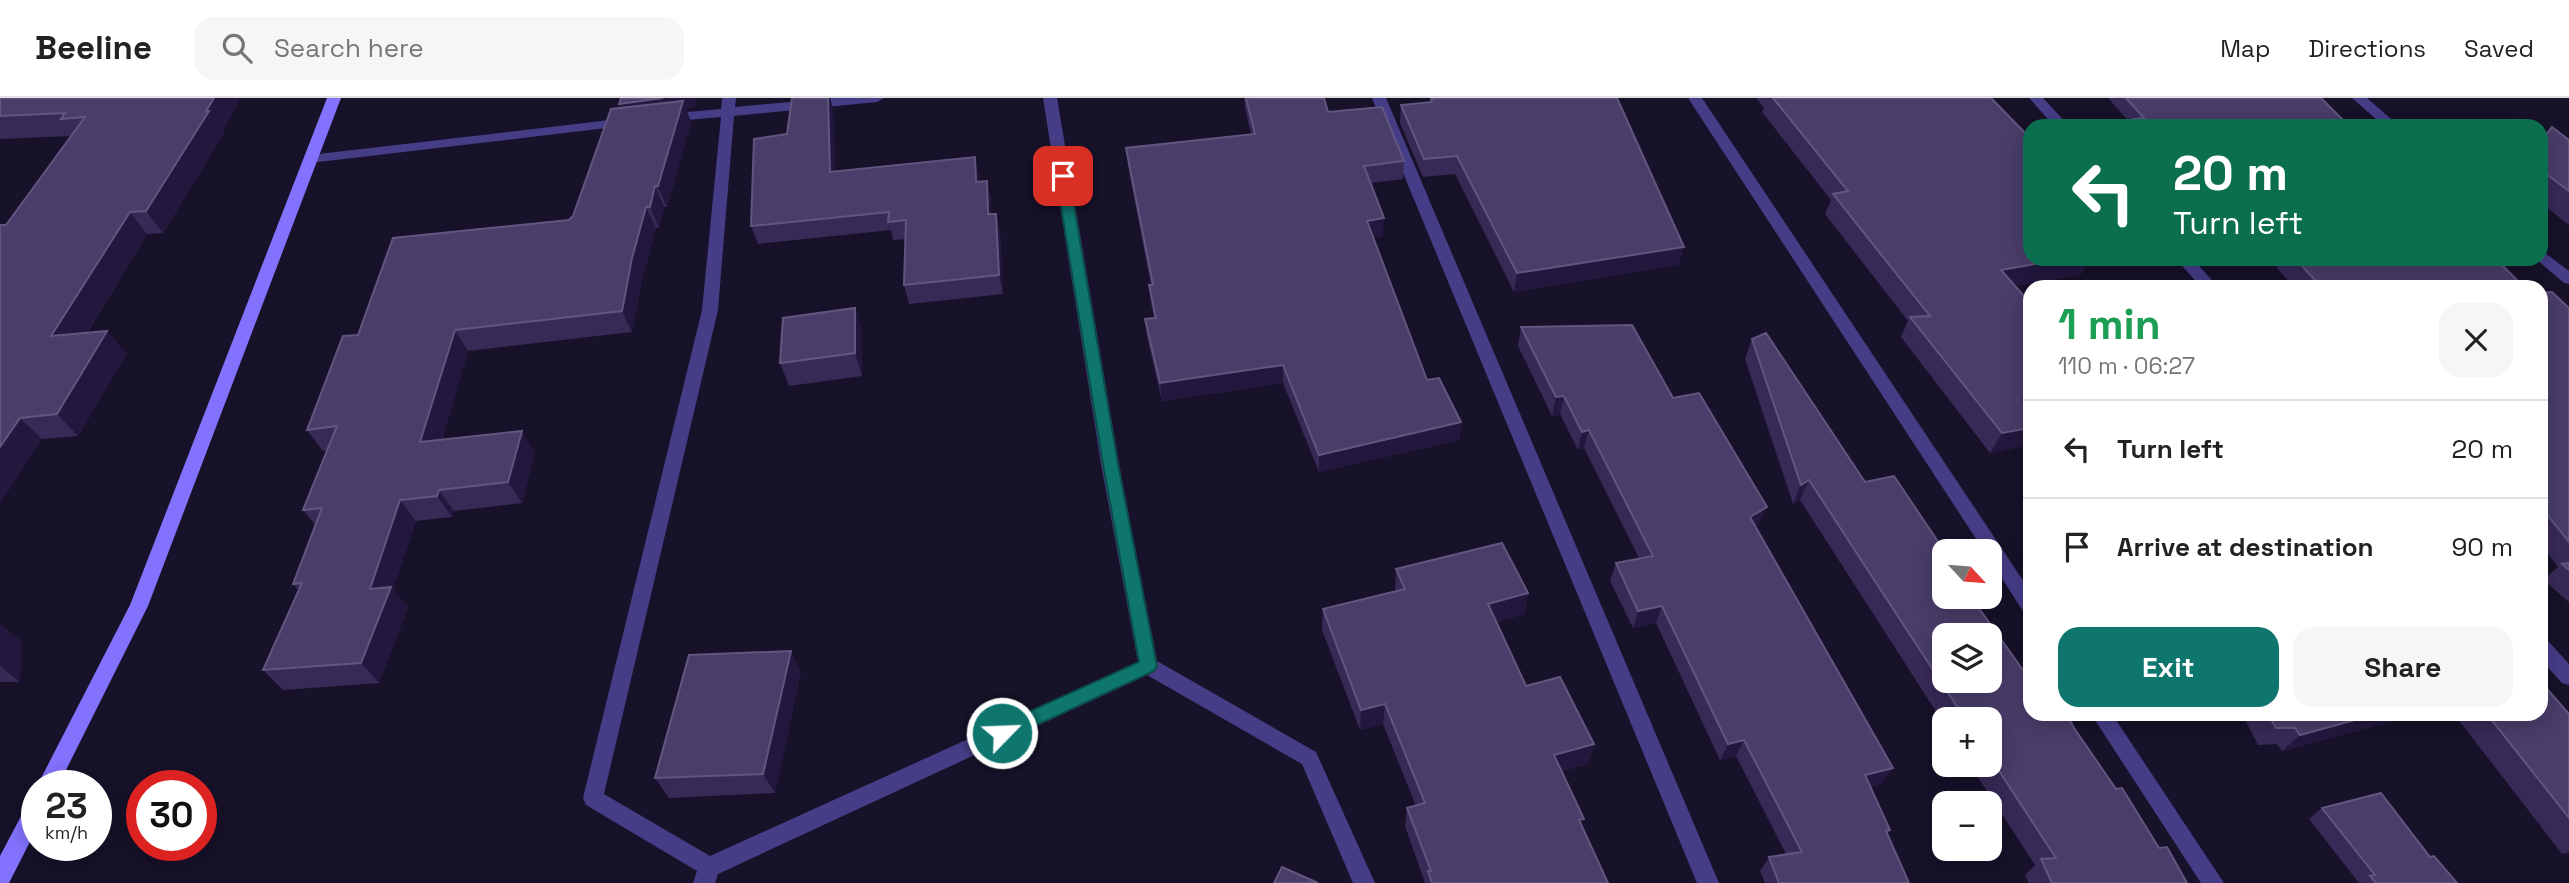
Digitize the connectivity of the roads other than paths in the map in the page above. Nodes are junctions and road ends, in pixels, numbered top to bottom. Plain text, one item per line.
1 (334, 98) edge
2 (877, 98) edge
3 (1050, 98) edge
4 (1379, 98) edge
5 (1695, 98) edge
6 (2036, 98) edge
7 (2359, 98) edge
8 (728, 104) edge
9 (2056, 119) edge
10 (2384, 119) edge
11 (310, 159) junction
12 (2548, 261) edge
13 (2190, 266) edge
14 (2569, 279) edge
15 (2204, 280) edge
16 (2023, 595) edge
17 (2548, 654) edge
18 (1148, 666) junction
19 (2569, 677) edge
20 (2106, 721) edge
21 (55, 770) edge
22 (21, 837) edge
23 (706, 875) edge
24 (0, 878) edge
25 (1364, 883) edge
26 (1708, 883) edge
27 (2213, 883) edge

1 - 11 main road
2 - 8 street
3 - 18 street
4 - 26 street
5 - 16 street
6 - 9 street
7 - 10 street
8 - 11 street
8 - 23 street
11 - 21 main road
12 - 14 street
13 - 15 street
17 - 19 street
18 - 23 street
18 - 25 street
20 - 27 street
22 - 24 main road

